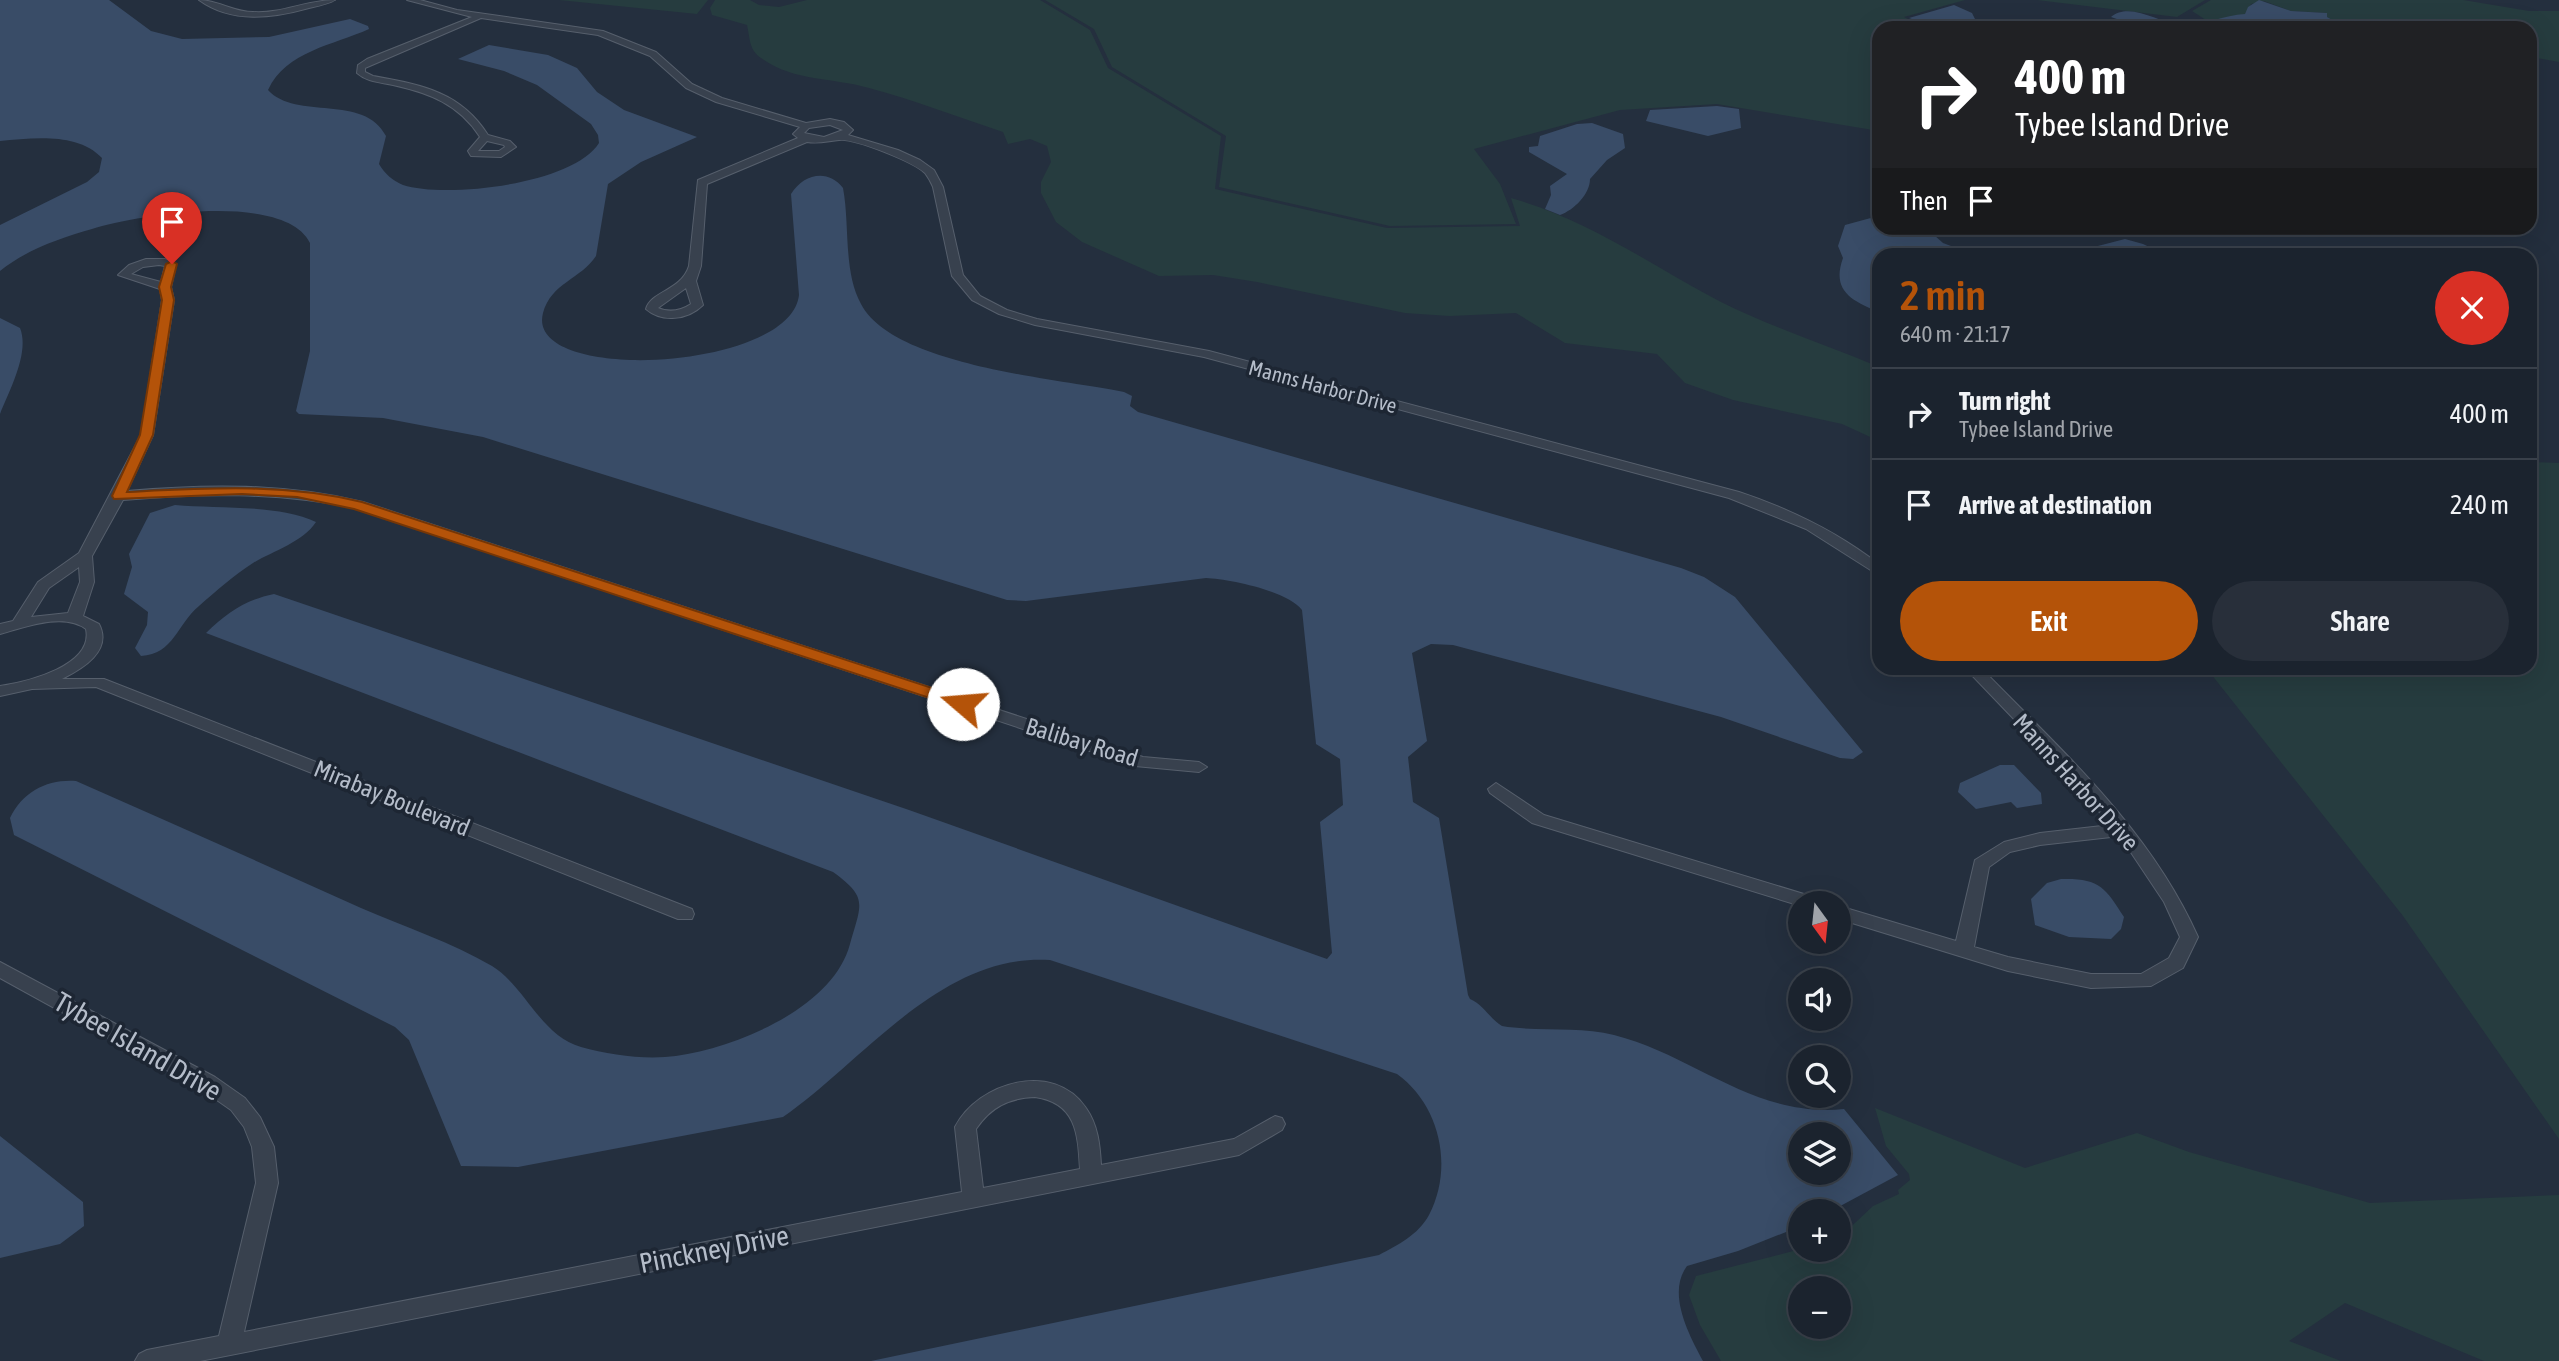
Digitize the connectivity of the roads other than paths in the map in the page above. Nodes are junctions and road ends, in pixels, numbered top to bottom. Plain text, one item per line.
1 (203, 0) edge
2 (331, 0) edge
3 (411, 0) edge
4 (479, 16) junction
5 (806, 126) junction
6 (841, 136) junction
7 (485, 137) dead end
8 (805, 139) junction
9 (690, 281) dead end
10 (165, 287) dead end
11 (118, 496) junction
12 (85, 556) junction
13 (1872, 566) edge
14 (87, 578) junction
15 (47, 582) junction
16 (74, 618) junction
17 (20, 622) junction
18 (0, 629) edge
19 (91, 650) junction
20 (1979, 675) edge
21 (98, 682) junction
22 (34, 685) junction
23 (4, 693) edge
24 (1199, 766) dead end
25 (1496, 789) dead end
26 (2122, 830) junction
27 (1788, 896) edge
28 (685, 914) dead end
29 (1852, 916) edge
30 (1964, 950) junction
31 (0, 969) edge
32 (1275, 1124) dead end
33 (1091, 1176) junction
34 (974, 1199) junction
35 (229, 1344) junction
36 (147, 1361) edge

1 - 2 street
3 - 4 street
4 - 5 street
4 - 7 street
5 - 6 street
5 - 8 street
6 - 8 street
6 - 13 street, Manns Harbor Drive
8 - 9 street
10 - 11 street
11 - 12 street
11 - 24 street, Balibay Road
12 - 14 street
12 - 15 street
14 - 15 street
14 - 16 street
15 - 17 street
16 - 17 street
16 - 19 street
17 - 18 street
19 - 21 street
19 - 22 street, Mirabay Boulevard
20 - 26 street, Manns Harbor Drive
21 - 22 street, Mirabay Boulevard
21 - 28 street, Mirabay Boulevard
22 - 23 street, Mirabay Boulevard
25 - 27 street
26 - 30 street
26 - 30 street, Manns Harbor Drive
29 - 30 street, Manns Harbor Drive
31 - 35 street, Tybee Island Drive
32 - 33 street, Pinckney Drive
33 - 34 street, Pinckney Drive
33 - 34 street
34 - 35 street, Pinckney Drive
35 - 36 street, Pinckney Drive

